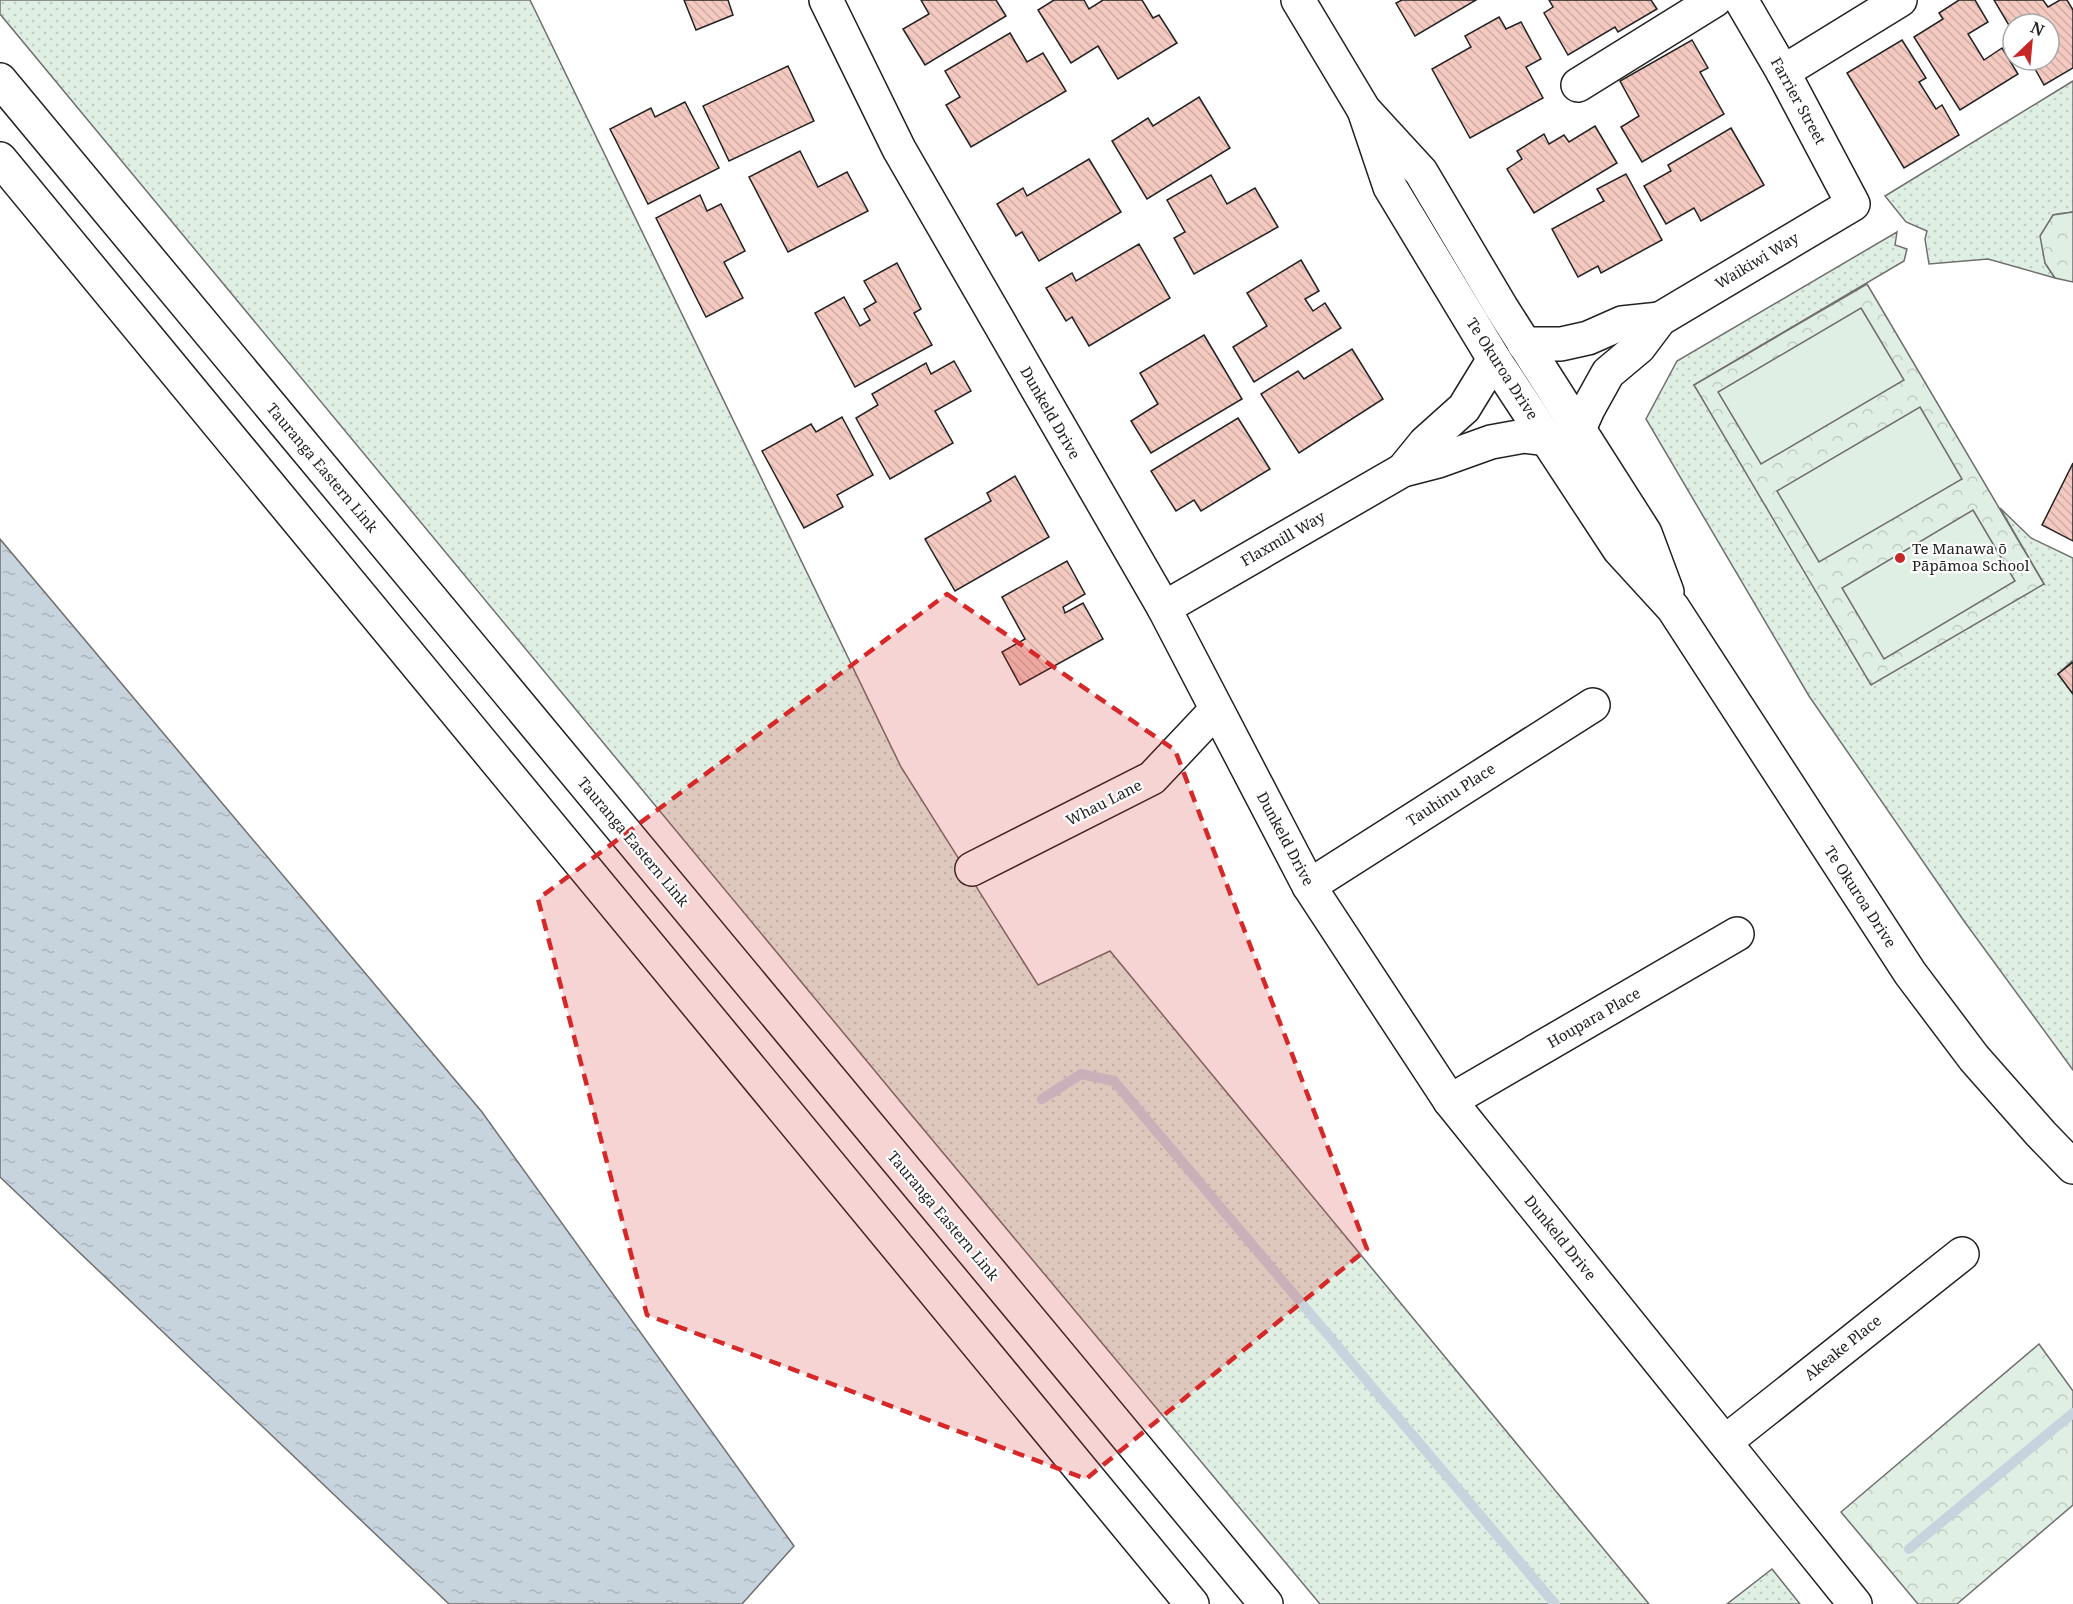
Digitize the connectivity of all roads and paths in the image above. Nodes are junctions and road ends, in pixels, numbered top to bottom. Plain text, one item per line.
1 (826, 0) edge
2 (1298, 0) edge
3 (1715, 0) edge
4 (1741, 0) edge
5 (1900, 0) edge
6 (1783, 72) junction
7 (0, 80) edge
8 (1578, 85) dead end
9 (1364, 110) junction
10 (0, 159) edge
11 (1853, 204) joint
12 (1660, 319) junction
13 (1524, 344) junction
14 (1494, 359) junction
15 (1579, 429) junction
16 (1547, 439) junction
17 (1403, 470) junction
18 (1164, 608) junction
19 (1673, 608) junction
20 (1593, 705) dead end
21 (1216, 710) junction
22 (972, 869) dead end
23 (1309, 886) junction
24 (1737, 934) dead end
25 (1450, 1101) junction
26 (2073, 1167) edge
27 (1962, 1254) dead end
28 (1725, 1442) junction
29 (1192, 1604) edge
30 (1266, 1604) edge
31 (1855, 1604) edge

1 - 18 main road, Dunkeld Drive
2 - 9 main road, Te Okuroa Drive
3 - 8 main road
4 - 6 main road, Farrier Street
5 - 6 main road
6 - 11 main road, Farrier Street
7 - 30 main road, Tauranga Eastern Link
9 - 13 main road, Te Okuroa Drive
9 - 14 main road, Te Okuroa Drive
10 - 29 main road
11 - 12 main road, Waikiwi Way
12 - 13 main road, Waikiwi Way
12 - 15 main road, Waikiwi Way
13 - 15 main road, Te Okuroa Drive
14 - 16 main road, Te Okuroa Drive
14 - 17 main road, Flaxmill Way
15 - 19 main road, Te Okuroa Drive
16 - 17 main road, Flaxmill Way
16 - 19 main road, Te Okuroa Drive
17 - 18 main road, Flaxmill Way
18 - 21 main road, Dunkeld Drive
19 - 26 main road, Te Okuroa Drive
20 - 23 main road, Tauhinu Place
21 - 22 main road, Whau Lane
21 - 23 main road, Dunkeld Drive
23 - 25 main road, Dunkeld Drive
24 - 25 main road, Houpara Place
25 - 28 main road, Dunkeld Drive
27 - 28 main road, Akeake Place
28 - 31 main road, Dunkeld Drive

